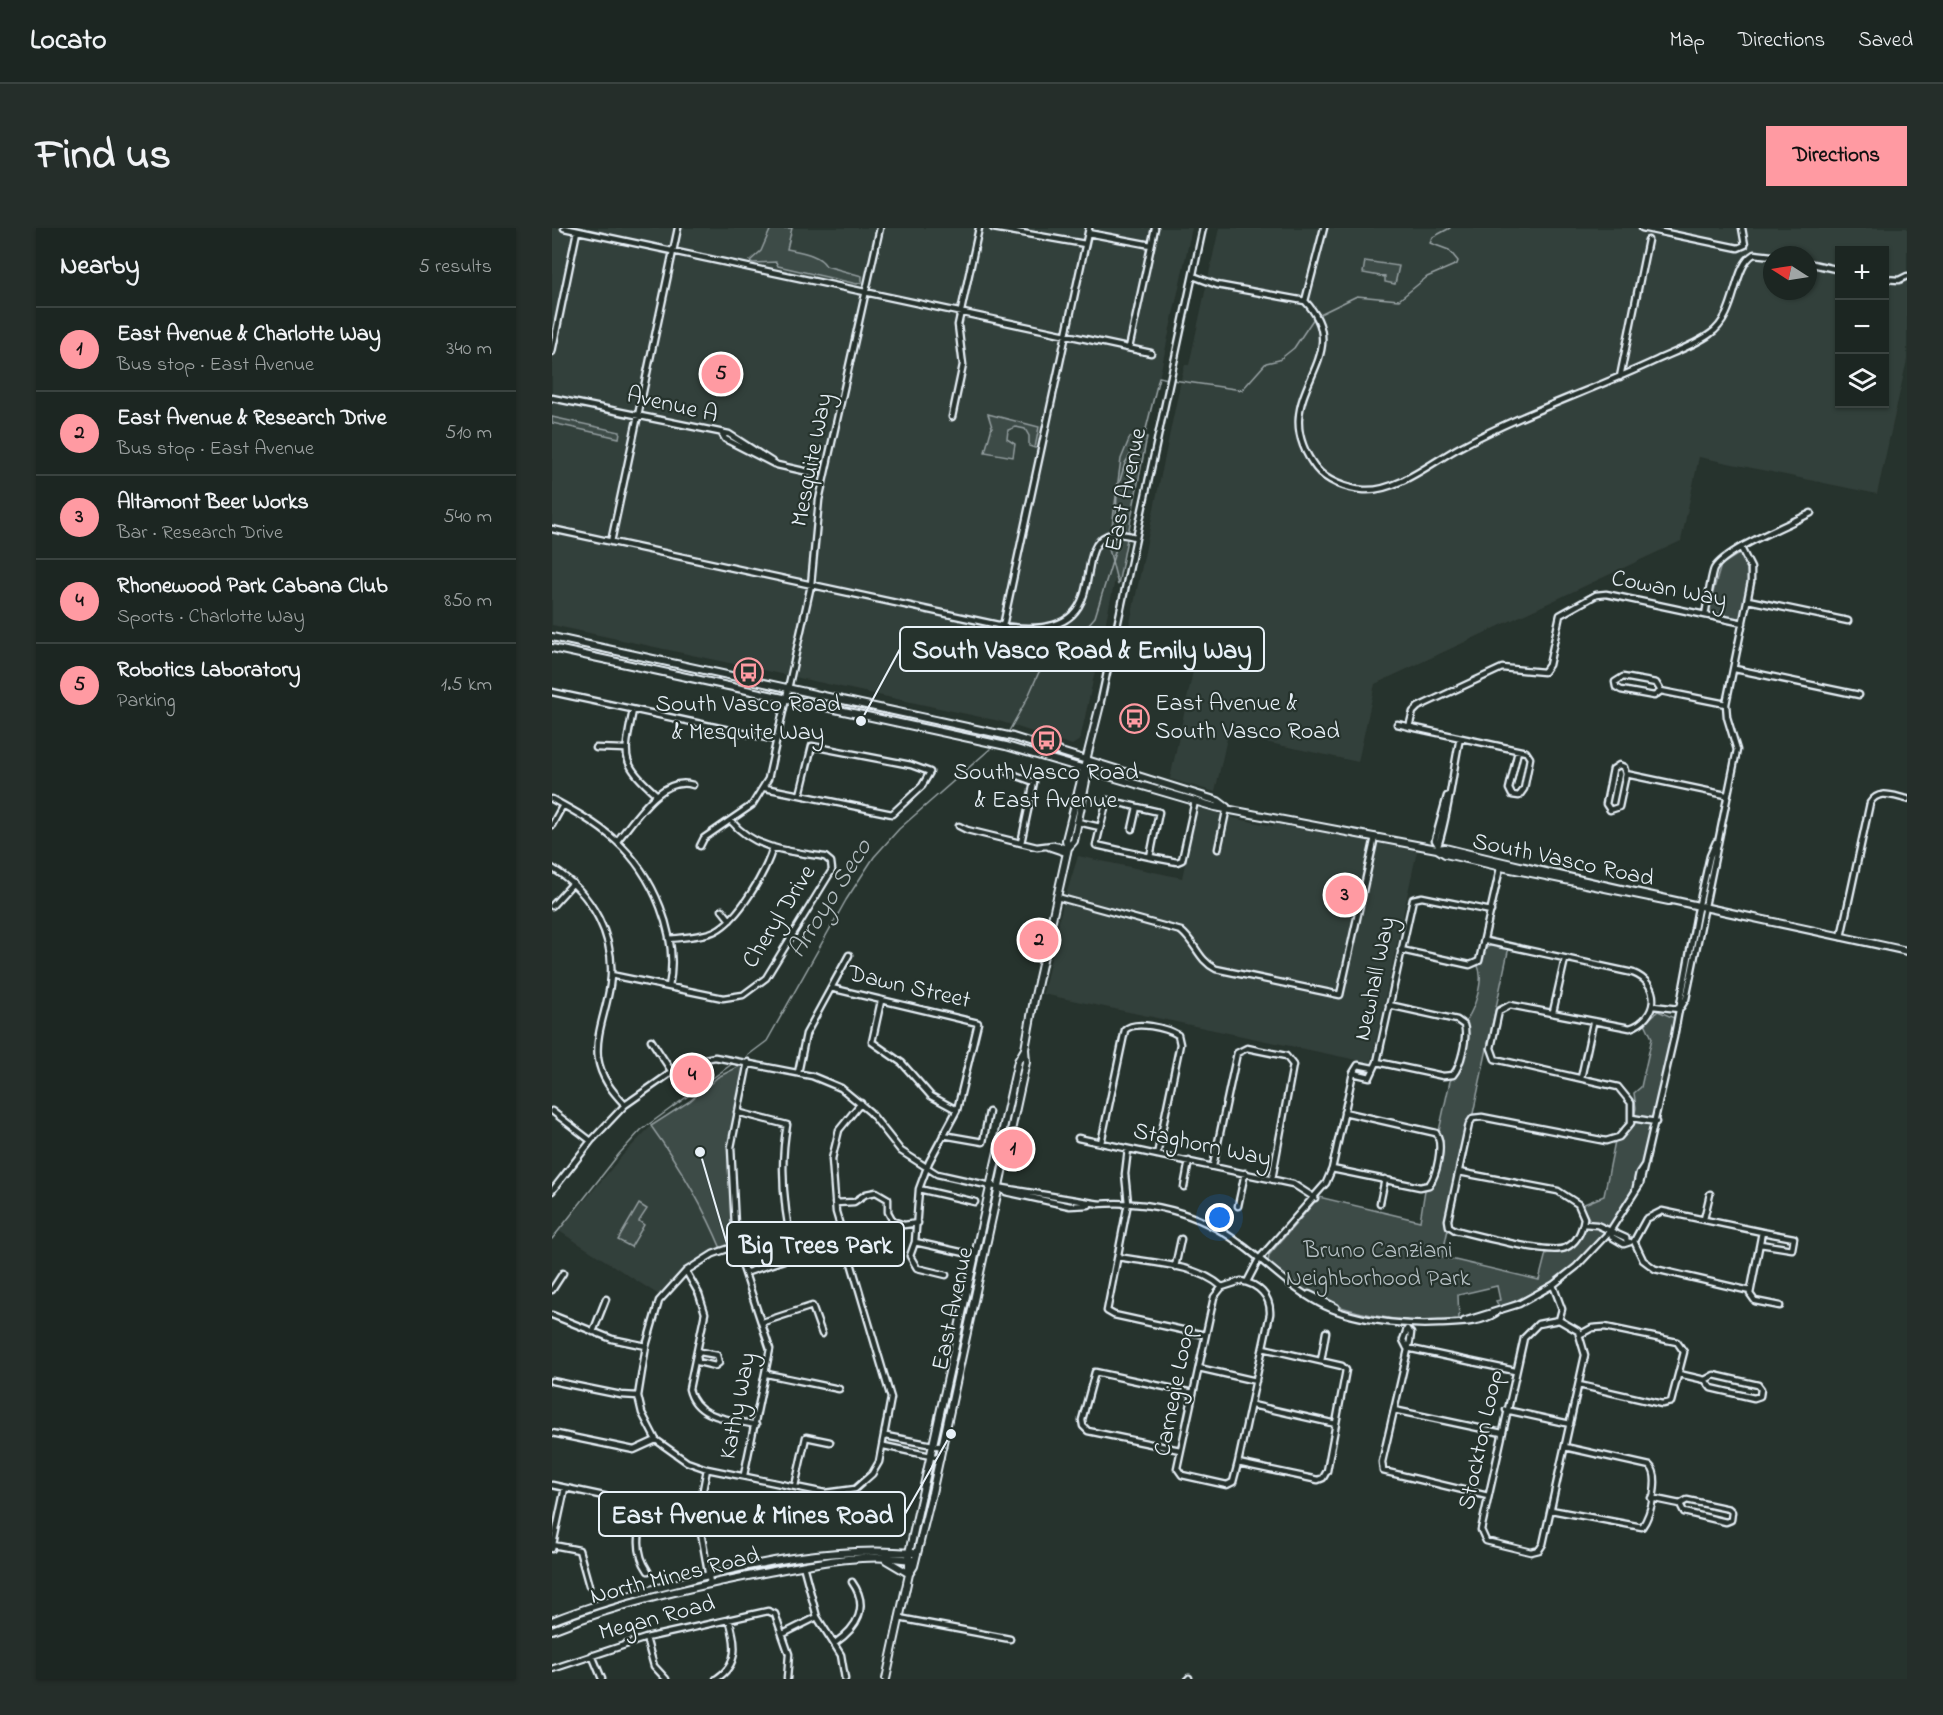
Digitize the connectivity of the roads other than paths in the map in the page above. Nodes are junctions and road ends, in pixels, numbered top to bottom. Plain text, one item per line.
1 (564, 228) edge
2 (678, 228) edge
3 (880, 228) edge
4 (979, 228) edge
5 (993, 228) edge
6 (1155, 228) edge
7 (1203, 228) edge
8 (1324, 228) edge
9 (1642, 228) edge
10 (1742, 228) edge
11 (578, 231) junction
12 (1088, 231) edge
13 (1648, 240) dead end
14 (1085, 244) junction
15 (1151, 245) junction
16 (674, 251) junction
17 (1763, 255) edge
18 (1817, 265) edge
19 (1835, 269) edge
20 (1193, 276) junction
21 (1907, 276) edge
22 (1889, 279) edge
23 (866, 292) junction
24 (1305, 301) junction
25 (961, 312) junction
26 (1066, 335) junction
27 (1129, 348) junction
28 (552, 352) edge
29 (1152, 353) dead end
30 (1620, 377) junction
31 (552, 398) edge
32 (638, 416) junction
33 (952, 417) dead end
34 (819, 462) dead end
35 (1811, 513) dead end
36 (552, 529) edge
37 (1135, 537) junction
38 (611, 542) junction
39 (1741, 548) junction
40 (811, 585) junction
41 (1748, 600) junction
42 (1706, 615) junction
43 (1848, 621) dead end
44 (1743, 623) junction
45 (1003, 626) junction
46 (552, 638) edge
47 (552, 648) edge
48 (1735, 669) junction
49 (787, 688) junction
50 (1661, 691) junction
51 (552, 692) edge
52 (1859, 695) dead end
53 (785, 698) junction
54 (1726, 704) junction
55 (1100, 705) joint
56 (633, 710) junction
57 (1397, 724) dead end
58 (1409, 727) junction
59 (1461, 738) junction
60 (776, 740) junction
61 (596, 748) dead end
62 (625, 749) junction
63 (1518, 751) junction
64 (1088, 759) junction
65 (1082, 768) junction
66 (1090, 770) junction
67 (1007, 772) dead end
68 (1626, 774) junction
69 (693, 785) dead end
70 (765, 788) junction
71 (657, 795) junction
72 (800, 795) junction
73 (1726, 795) junction
74 (552, 799) edge
75 (1907, 799) edge
76 (1195, 801) junction
77 (562, 805) junction
78 (1137, 807) junction
79 (1227, 807) junction
80 (731, 821) junction
81 (1078, 822) junction
82 (552, 825) edge
83 (959, 826) dead end
84 (1100, 827) junction
85 (1132, 829) dead end
86 (1375, 837) junction
87 (617, 841) junction
88 (1021, 843) junction
89 (700, 846) dead end
90 (773, 847) junction
91 (1437, 847) junction
92 (1218, 849) dead end
93 (1067, 850) junction
94 (1150, 857) junction
95 (1501, 864) junction
96 (552, 868) edge
97 (573, 883) junction
98 (1057, 897) junction
99 (552, 906) edge
100 (1702, 907) junction
101 (722, 910) dead end
102 (1491, 911) junction
103 (730, 920) junction
104 (1841, 937) junction
105 (669, 939) junction
106 (1486, 941) junction
107 (1401, 950) junction
108 (1907, 951) edge
109 (849, 955) dead end
110 (1565, 959) junction
111 (611, 975) junction
112 (669, 987) junction
113 (831, 988) junction
114 (881, 1001) junction
115 (1389, 1005) junction
116 (1653, 1006) junction
117 (1679, 1009) junction
118 (1553, 1012) junction
119 (1593, 1023) junction
120 (651, 1040) dead end
121 (1025, 1049) junction
122 (746, 1062) junction
123 (1377, 1062) junction
124 (1373, 1068) junction
125 (672, 1072) junction
126 (798, 1073) junction
127 (1353, 1073) junction
128 (1581, 1078) junction
129 (861, 1103) junction
130 (625, 1105) junction
131 (957, 1110) junction
132 (552, 1111) edge
133 (737, 1112) junction
134 (989, 1112) dead end
135 (1344, 1112) junction
136 (1632, 1118) junction
137 (1656, 1122) junction
138 (944, 1135) junction
139 (1077, 1138) dead end
140 (591, 1141) junction
141 (1101, 1143) junction
142 (1128, 1149) junction
143 (1157, 1155) junction
144 (1189, 1161) junction
145 (1213, 1166) junction
146 (1332, 1168) junction
147 (927, 1169) junction
148 (1459, 1172) junction
149 (1245, 1173) junction
150 (1272, 1179) junction
151 (1385, 1179) junction
152 (991, 1186) junction
153 (1184, 1187) dead end
154 (999, 1188) junction
155 (919, 1189) junction
156 (552, 1191) edge
157 (1710, 1194) dead end
158 (1315, 1198) junction
159 (975, 1202) dead end
160 (835, 1203) junction
161 (1128, 1203) junction
162 (1380, 1203) dead end
163 (1238, 1206) dead end
164 (1704, 1219) junction
165 (918, 1223) junction
166 (1583, 1224) junction
167 (1610, 1231) junction
168 (1762, 1232) junction
169 (1181, 1239) dead end
170 (843, 1240) junction
171 (1634, 1241) junction
172 (915, 1242) junction
173 (1627, 1242) junction
174 (1760, 1244) junction
175 (736, 1246) junction
176 (964, 1253) dead end
177 (794, 1255) junction
178 (1118, 1257) junction
179 (1259, 1259) junction
180 (1175, 1267) junction
181 (686, 1271) junction
182 (563, 1273) dead end
183 (745, 1273) junction
184 (946, 1275) dead end
185 (1247, 1282) junction
186 (1553, 1285) junction
187 (1222, 1287) junction
188 (552, 1290) edge
189 (1750, 1291) junction
190 (606, 1299) dead end
191 (1780, 1306) dead end
192 (552, 1315) edge
193 (1559, 1320) junction
194 (763, 1322) junction
195 (1408, 1327) junction
196 (593, 1332) junction
197 (1326, 1332) dead end
198 (822, 1334) dead end
199 (1205, 1335) junction
200 (1579, 1335) junction
201 (645, 1346) junction
202 (1263, 1348) junction
203 (1407, 1348) junction
204 (697, 1356) junction
205 (1320, 1361) junction
206 (1199, 1368) junction
207 (1515, 1371) junction
208 (766, 1374) junction
209 (1679, 1374) junction
210 (1705, 1380) junction
211 (552, 1381) edge
212 (1256, 1381) junction
213 (1579, 1385) junction
214 (839, 1389) dead end
215 (1193, 1393) junction
216 (638, 1396) junction
217 (1252, 1405) junction
218 (1394, 1410) junction
219 (1506, 1410) junction
220 (1336, 1424) junction
221 (1570, 1424) junction
222 (756, 1425) junction
223 (1502, 1433) junction
224 (552, 1434) edge
225 (886, 1436) junction
226 (656, 1440) junction
227 (830, 1442) dead end
228 (884, 1446) junction
229 (935, 1446) junction
230 (1565, 1447) junction
231 (942, 1448) junction
232 (1180, 1450) junction
233 (932, 1456) junction
234 (940, 1458) junction
235 (1238, 1463) junction
236 (707, 1469) junction
237 (744, 1475) junction
238 (552, 1485) edge
239 (795, 1486) junction
240 (565, 1488) junction
241 (1488, 1496) junction
242 (1651, 1498) junction
243 (1680, 1504) junction
244 (645, 1505) junction
245 (1551, 1510) junction
246 (698, 1516) junction
247 (553, 1547) edge
248 (844, 1551) junction
249 (912, 1556) junction
250 (879, 1558) junction
251 (803, 1565) junction
252 (648, 1571) dead end
253 (909, 1574) junction
254 (709, 1575) junction
255 (852, 1582) dead end
256 (710, 1583) junction
257 (589, 1586) dead end
258 (817, 1617) junction
259 (899, 1618) junction
260 (729, 1619) junction
261 (552, 1621) edge
262 (552, 1630) edge
263 (783, 1634) junction
264 (646, 1638) junction
265 (1010, 1639) dead end
266 (835, 1643) junction
267 (592, 1655) junction
268 (552, 1669) edge
269 (602, 1679) edge
270 (666, 1679) edge
271 (716, 1679) edge
272 (787, 1679) edge
273 (845, 1679) edge
274 (886, 1679) edge

1 - 11 street
2 - 16 street
3 - 23 street, Mesquite Way
4 - 25 street
5 - 14 street
6 - 15 street
7 - 20 street, East Avenue
8 - 24 street
9 - 10 street
11 - 16 street
11 - 28 street
12 - 14 street
12 - 15 street
13 - 30 street
14 - 26 street
15 - 27 street
16 - 23 street
16 - 32 street
17 - 30 street
18 - 19 street
20 - 24 street
20 - 37 street, East Avenue
21 - 22 street
23 - 25 street
23 - 40 street, Mesquite Way
24 - 30 street
25 - 26 street
25 - 33 street
26 - 27 street
26 - 45 street
27 - 29 street
31 - 32 street, Avenue A
32 - 34 street, Avenue A
32 - 38 street
35 - 39 street
36 - 38 street
37 - 45 street
37 - 55 street, East Avenue
38 - 40 street
39 - 41 street
39 - 42 street
40 - 45 street
40 - 49 street, Mesquite Way
41 - 43 street
41 - 44 street
42 - 44 street, Cowan Way
42 - 58 street, Cowan Way
44 - 48 street
46 - 49 main road, South Vasco Road
47 - 53 main road, South Vasco Road
48 - 52 street
48 - 54 street
49 - 53 street, Mesquite Way
49 - 64 main road, South Vasco Road
50 - 50 street
50 - 54 street
51 - 56 street
53 - 60 street, Mesquite Way
53 - 65 main road, South Vasco Road
54 - 73 street
55 - 64 main road, East Avenue
56 - 60 street
56 - 62 street
57 - 58 street
58 - 59 street
59 - 63 street
59 - 91 street
60 - 70 street, Mesquite Way
61 - 62 street
62 - 71 street
63 - 63 street
64 - 65 main road, East Avenue
64 - 66 main road, East Avenue
64 - 79 main road, South Vasco Road
65 - 66 main road, South Vasco Road
65 - 93 main road, East Avenue
66 - 76 main road, South Vasco Road
66 - 81 main road, East Avenue
67 - 88 street
68 - 68 street
68 - 73 street
69 - 71 street
70 - 72 street
70 - 80 street
71 - 87 street
72 - 72 street
73 - 100 street
74 - 77 street
75 - 104 street
76 - 79 main road, South Vasco Road
76 - 94 street
77 - 82 street
77 - 87 street
78 - 84 street
78 - 85 street
78 - 94 street
79 - 86 main road, South Vasco Road
79 - 92 street
80 - 89 street
80 - 90 street, Cheryl Drive
81 - 84 street
81 - 93 main road, East Avenue
83 - 88 street
84 - 94 street
86 - 91 main road, South Vasco Road
86 - 98 street
87 - 105 street
88 - 93 street
90 - 103 street
90 - 112 street, Cheryl Drive
91 - 95 main road, South Vasco Road
93 - 98 main road, East Avenue
95 - 100 main road, South Vasco Road
95 - 102 street
96 - 97 street
97 - 99 street
97 - 111 street
98 - 121 main road, East Avenue
100 - 104 main road, South Vasco Road
100 - 117 street
101 - 103 street
102 - 106 street
102 - 107 street, Newhall Way
103 - 105 street
104 - 108 main road, South Vasco Road
105 - 112 street
106 - 107 street
106 - 110 street
107 - 115 street, Newhall Way
109 - 113 street
110 - 116 street
110 - 118 street
111 - 112 street, Cheryl Drive
111 - 130 street
113 - 114 street, Dawn Street
113 - 126 street
114 - 131 street
114 - 131 street, Dawn Street
115 - 123 street, Newhall Way
115 - 123 street
116 - 117 street
116 - 119 street
117 - 137 street
118 - 119 street
118 - 128 street
119 - 128 street
120 - 125 street
121 - 152 main road, East Avenue
121 - 154 main road, East Avenue
122 - 125 street
122 - 126 street
122 - 133 street, Kathy Way
123 - 124 street, Newhall Way
124 - 127 street
124 - 127 street
125 - 130 street
126 - 129 street
127 - 135 street
128 - 136 street
129 - 147 street
129 - 160 street
130 - 140 street
131 - 138 street
132 - 140 street
133 - 175 street, Kathy Way
133 - 177 street
134 - 138 street
135 - 146 street
135 - 151 street
136 - 137 street
136 - 148 street
137 - 167 street
138 - 147 street
139 - 141 street, Staghorn Way
140 - 156 street
141 - 142 street, Staghorn Way
141 - 143 street
142 - 143 street, Staghorn Way
142 - 161 street
143 - 144 street, Staghorn Way
144 - 145 street, Staghorn Way
144 - 153 street
145 - 149 street, Staghorn Way
145 - 150 street
146 - 151 street
146 - 158 street
147 - 152 street
147 - 155 street
148 - 166 street
148 - 166 street
149 - 150 street, Staghorn Way
149 - 163 street
150 - 158 street, Staghorn Way
151 - 162 street
152 - 154 street
152 - 229 main road, East Avenue
154 - 161 street
154 - 231 main road, East Avenue
155 - 159 street
155 - 165 street
157 - 164 street
158 - 179 street
160 - 165 street
160 - 170 street
161 - 178 street
161 - 179 street
164 - 168 street
164 - 171 street
165 - 172 street
166 - 167 street
167 - 173 street
167 - 173 street
167 - 186 street
168 - 174 street
168 - 174 street
169 - 180 street
170 - 177 street
170 - 225 street
171 - 173 street
171 - 189 street
172 - 176 street
172 - 184 street
174 - 189 street
175 - 181 street
175 - 183 street, Kathy Way
177 - 183 street
178 - 180 street
178 - 199 street
179 - 185 street
179 - 195 street
180 - 187 street
181 - 201 street
181 - 204 street
182 - 188 street
183 - 194 street, Kathy Way
185 - 187 street
185 - 202 street, Carnegie Loop
186 - 193 street
186 - 195 street
187 - 199 street, Carnegie Loop
189 - 191 street
190 - 196 street
192 - 196 street
193 - 200 street
193 - 207 street, Stockton Loop
194 - 198 street
194 - 208 street, Kathy Way
195 - 203 street
196 - 201 street
197 - 205 street
199 - 206 street, Carnegie Loop
200 - 209 street
200 - 213 street, Stockton Loop
201 - 216 street
202 - 205 street
202 - 212 street, Carnegie Loop
203 - 207 street
203 - 218 street
204 - 204 street
204 - 222 street
205 - 220 street
206 - 212 street
206 - 215 street, Carnegie Loop
207 - 219 street, Stockton Loop
208 - 214 street
208 - 222 street, Kathy Way
209 - 210 street
209 - 213 street
210 - 210 street
211 - 216 street
212 - 217 street, Carnegie Loop
213 - 221 street, Stockton Loop
215 - 232 street, Carnegie Loop
215 - 232 street
216 - 226 street
217 - 220 street
217 - 235 street, Carnegie Loop
218 - 223 street
218 - 241 street
219 - 221 street
219 - 223 street, Stockton Loop
220 - 235 street
221 - 230 street, Stockton Loop
222 - 237 street, Kathy Way
223 - 241 street, Stockton Loop
224 - 226 street
225 - 228 street
225 - 229 street
226 - 236 street
227 - 239 street
228 - 233 street
228 - 239 street
229 - 231 street
229 - 233 main road, East Avenue
230 - 242 street
230 - 245 street, Stockton Loop
231 - 234 main road, East Avenue
232 - 235 street, Carnegie Loop
233 - 234 street
233 - 249 main road, East Avenue
234 - 249 main road, East Avenue
236 - 237 street
236 - 246 street
237 - 239 street
238 - 240 street
240 - 244 street
240 - 247 street
241 - 245 street, Stockton Loop
242 - 243 street
242 - 245 street
243 - 243 street
244 - 246 street
244 - 252 street
246 - 254 street
247 - 257 street
248 - 249 main road, North Mines Road
248 - 251 main road
248 - 254 main road, North Mines Road
249 - 250 main road, North Mines Road
249 - 253 main road, East Avenue
250 - 251 main road, North Mines Road
250 - 253 main road
251 - 256 main road, North Mines Road
251 - 258 street
253 - 259 main road, East Avenue
254 - 256 street
254 - 261 main road, North Mines Road
255 - 266 street
256 - 262 main road, North Mines Road
258 - 263 street
258 - 266 street
259 - 265 street
259 - 274 main road, East Avenue
260 - 263 street, Megan Road
260 - 264 street, Megan Road
260 - 271 street
263 - 272 street
264 - 267 street, Megan Road
264 - 270 street
266 - 273 street
267 - 268 street, Megan Road
267 - 269 street

